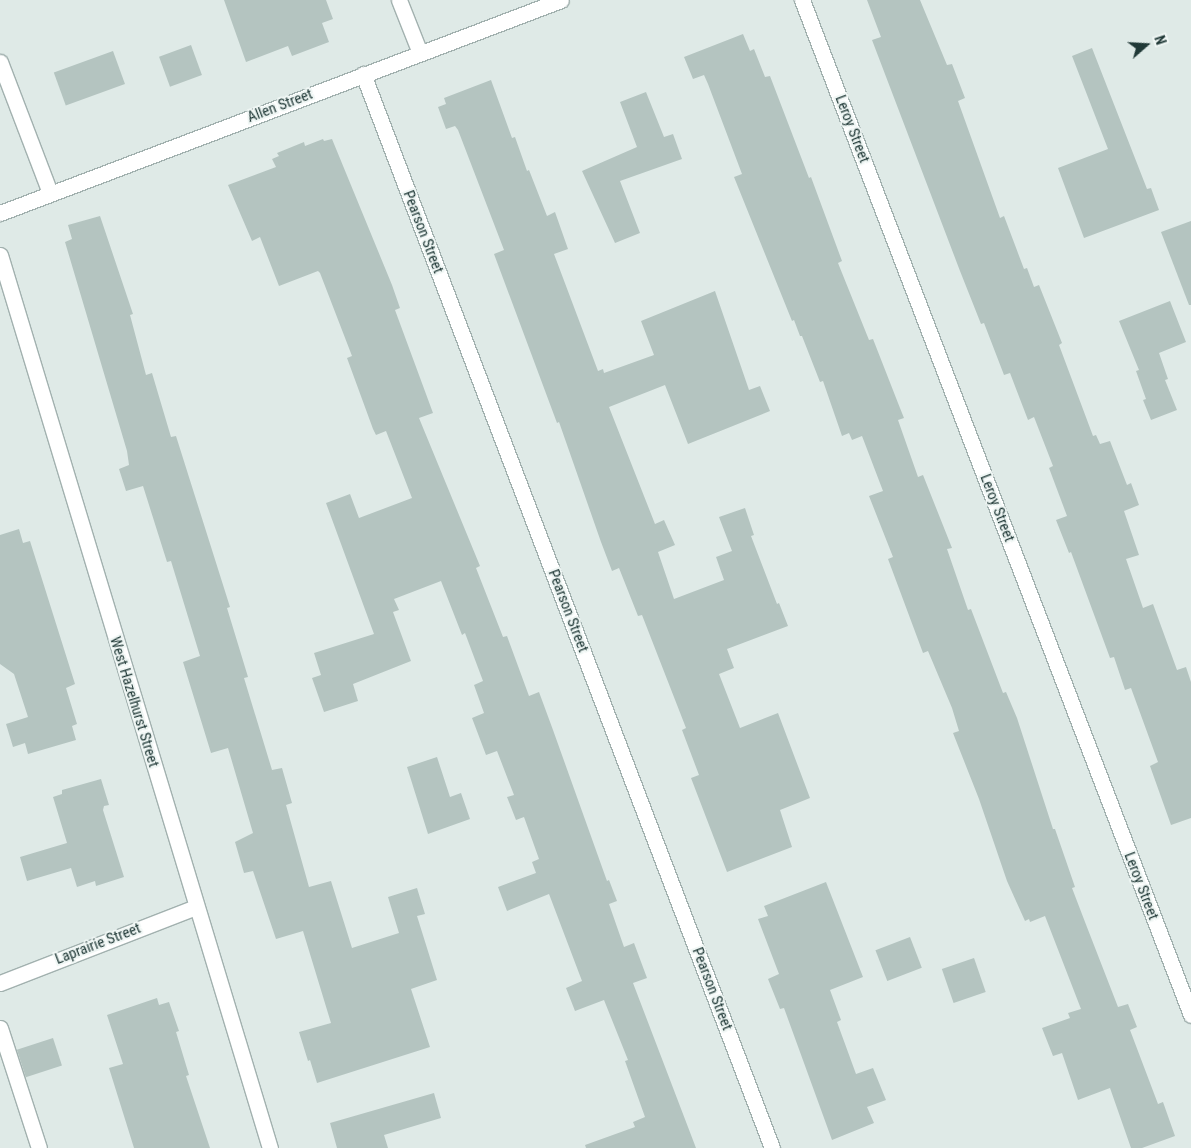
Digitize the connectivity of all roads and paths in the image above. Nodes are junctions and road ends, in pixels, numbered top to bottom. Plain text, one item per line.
1 (399, 0) edge
2 (561, 0) edge
3 (802, 0) edge
4 (420, 53) junction
5 (0, 62) edge
6 (363, 74) junction
7 (50, 193) junction
8 (0, 213) edge
9 (0, 255) edge
10 (196, 907) junction
11 (0, 983) edge
12 (1191, 1015) edge
13 (0, 1028) edge
14 (39, 1148) edge
15 (270, 1148) edge
16 (772, 1148) edge

1 - 4 street
2 - 4 street, Allen Street
3 - 12 street, Leroy Street
4 - 6 street, Allen Street
5 - 7 street
6 - 7 street, Allen Street
6 - 16 street, Pearson Street
7 - 8 street, Allen Street
9 - 10 street, West Hazelhurst Street
10 - 11 street, Laprairie Street
10 - 15 street, West Hazelhurst Street
13 - 14 street

